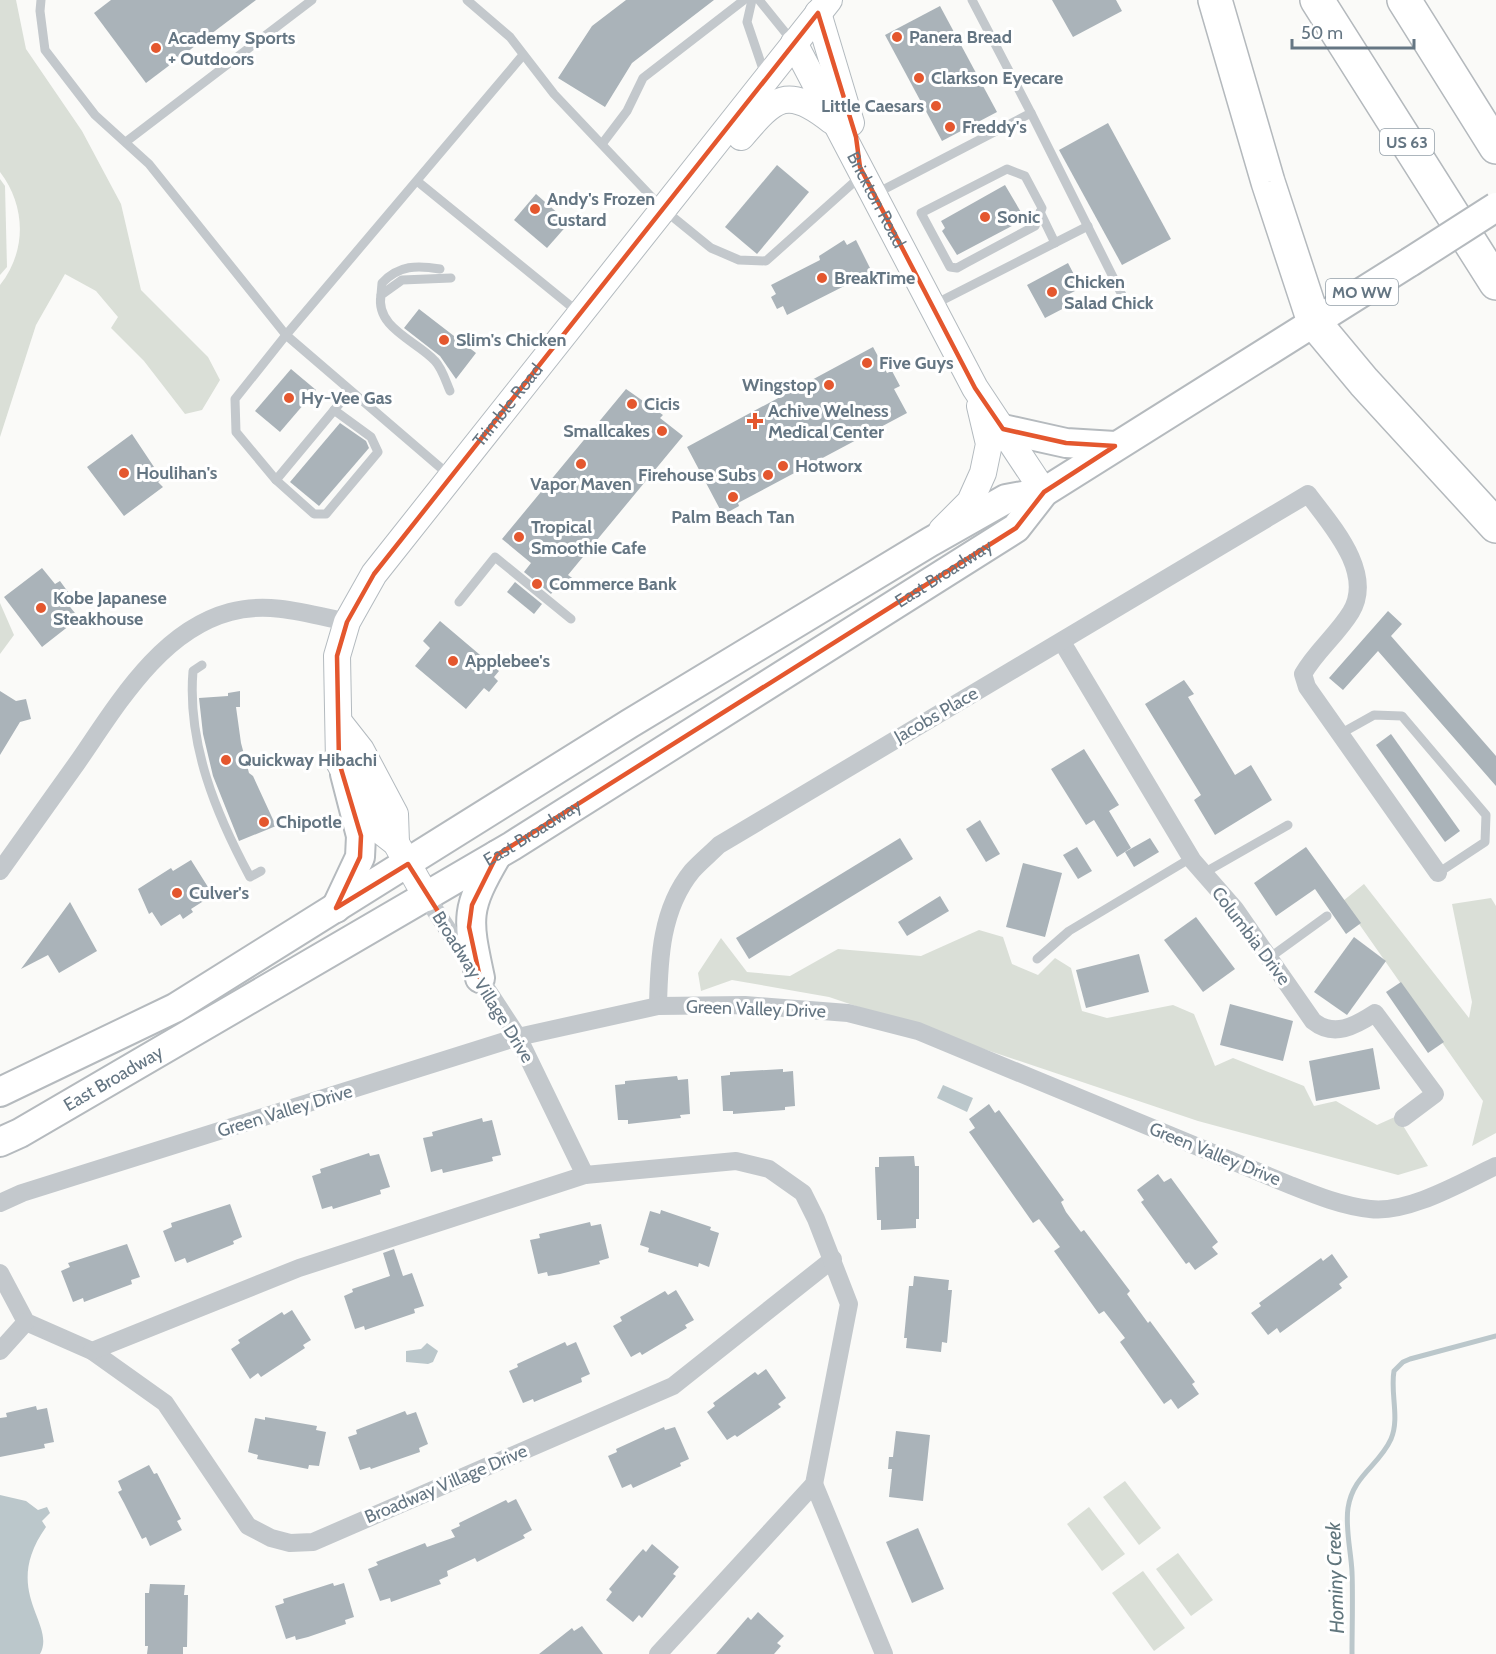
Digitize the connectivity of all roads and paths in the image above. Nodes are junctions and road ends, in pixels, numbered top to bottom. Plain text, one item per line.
1 (41, 0) edge
2 (312, 0) edge
3 (467, 0) edge
4 (744, 0) edge
5 (752, 0) edge
6 (759, 0) edge
7 (972, 0) edge
8 (1215, 0) edge
9 (1317, 0) edge
10 (1404, 0) edge
11 (823, 7) edge
12 (794, 43) junction
13 (523, 55) junction
14 (766, 79) junction
15 (1031, 113) junction
16 (838, 125) junction
17 (127, 141) junction
18 (602, 144) junction
19 (1496, 147) edge
20 (866, 178) junction
21 (417, 181) junction
22 (684, 182) junction
23 (1496, 207) edge
24 (663, 209) junction
25 (1040, 212) junction
26 (1088, 226) junction
27 (1055, 243) junction
28 (440, 269) dead end
29 (451, 278) dead end
30 (1496, 284) edge
31 (381, 296) junction
32 (1123, 297) dead end
33 (931, 307) junction
34 (580, 314) junction
35 (1314, 322) junction
36 (285, 335) junction
37 (975, 388) junction
38 (350, 391) junction
39 (450, 391) dead end
40 (334, 410) junction
41 (1003, 429) junction
42 (1115, 446) junction
43 (451, 477) junction
44 (276, 480) junction
45 (1044, 492) junction
46 (1496, 526) edge
47 (930, 542) junction
48 (459, 602) dead end
49 (572, 620) dead end
50 (347, 621) junction
51 (1062, 642) junction
52 (202, 665) dead end
53 (339, 722) junction
54 (1340, 734) junction
55 (345, 774) junction
56 (1288, 825) dead end
57 (402, 854) junction
58 (497, 855) junction
59 (1191, 858) junction
60 (0, 871) edge
61 (261, 871) dead end
62 (1438, 873) joint
63 (1202, 874) junction
64 (427, 898) junction
65 (336, 908) junction
66 (1327, 916) dead end
67 (1269, 958) junction
68 (1037, 959) dead end
69 (480, 978) junction
70 (658, 1006) junction
71 (518, 1037) junction
72 (3, 1090) edge
73 (1403, 1118) dead end
74 (0, 1142) edge
75 (1496, 1166) edge
76 (585, 1175) junction
77 (0, 1203) edge
78 (833, 1259) junction
79 (0, 1273) edge
80 (26, 1322) junction
81 (0, 1351) edge
82 (92, 1351) junction
83 (814, 1484) junction
84 (658, 1654) edge
85 (884, 1654) edge

1 - 17 lane
2 - 17 lane
3 - 13 lane
4 - 18 lane
5 - 14 lane
6 - 12 lane
7 - 15 lane
8 - 35 highway
9 - 30 highway, US 63
10 - 19 highway
11 - 12 street, Trimble Road
11 - 20 street
12 - 14 street, Trimble Road
12 - 16 street, Brickton Road
13 - 18 lane
13 - 21 lane
14 - 22 street, Trimble Road
15 - 20 lane
15 - 26 lane
16 - 20 street, Brickton Road
16 - 22 street
17 - 36 lane
18 - 24 lane
20 - 24 lane
20 - 33 street, Brickton Road
21 - 34 lane
21 - 36 lane
22 - 24 street, Trimble Road
23 - 35 main road, East Broadway / MO WW, bridge
24 - 34 street, Trimble Road
25 - 25 lane
25 - 27 lane
26 - 27 lane
26 - 32 lane
27 - 33 lane
28 - 31 lane
29 - 31 lane
31 - 39 lane
33 - 37 street, Brickton Road
34 - 43 street, Trimble Road
35 - 42 main road, East Broadway
35 - 46 highway
36 - 38 lane
36 - 44 lane
37 - 41 street, Brickton Road
37 - 47 street, Brickton Road
38 - 40 lane
38 - 43 lane
40 - 44 lane
40 - 44 lane
41 - 42 main road
41 - 45 street, Brickton Road
42 - 45 main road, East Broadway
43 - 50 street, Trimble Road
45 - 47 main road, East Broadway
45 - 58 main road, East Broadway
47 - 57 main road, East Broadway
48 - 49 lane
50 - 53 street, Trimble Road
50 - 60 street
51 - 54 street, Jacobs Place
51 - 59 street, Columbia Drive
51 - 70 street, Jacobs Place
52 - 61 lane
53 - 55 street, Trimble Road
53 - 57 street, Trimble Road
54 - 62 street
54 - 62 lane
55 - 57 street, Trimble Road
55 - 65 main road
56 - 63 lane
57 - 64 street, Trimble Road
57 - 65 main road, East Broadway
58 - 64 main road, East Broadway
58 - 69 main road
59 - 63 street, Columbia Drive
59 - 68 lane
63 - 67 street, Columbia Drive
64 - 69 street, Broadway Village Drive
64 - 74 main road, East Broadway
65 - 72 main road, East Broadway
66 - 67 lane
67 - 73 street, Columbia Drive
69 - 71 street, Broadway Village Drive
70 - 71 street, Green Valley Drive
70 - 75 street, Green Valley Drive
71 - 76 street, Broadway Village Drive
71 - 77 street, Green Valley Drive
76 - 78 street
76 - 82 street
78 - 82 street, Broadway Village Drive
78 - 83 street
79 - 80 street
80 - 81 street
80 - 82 street, Broadway Village Drive
83 - 84 street
83 - 85 street

